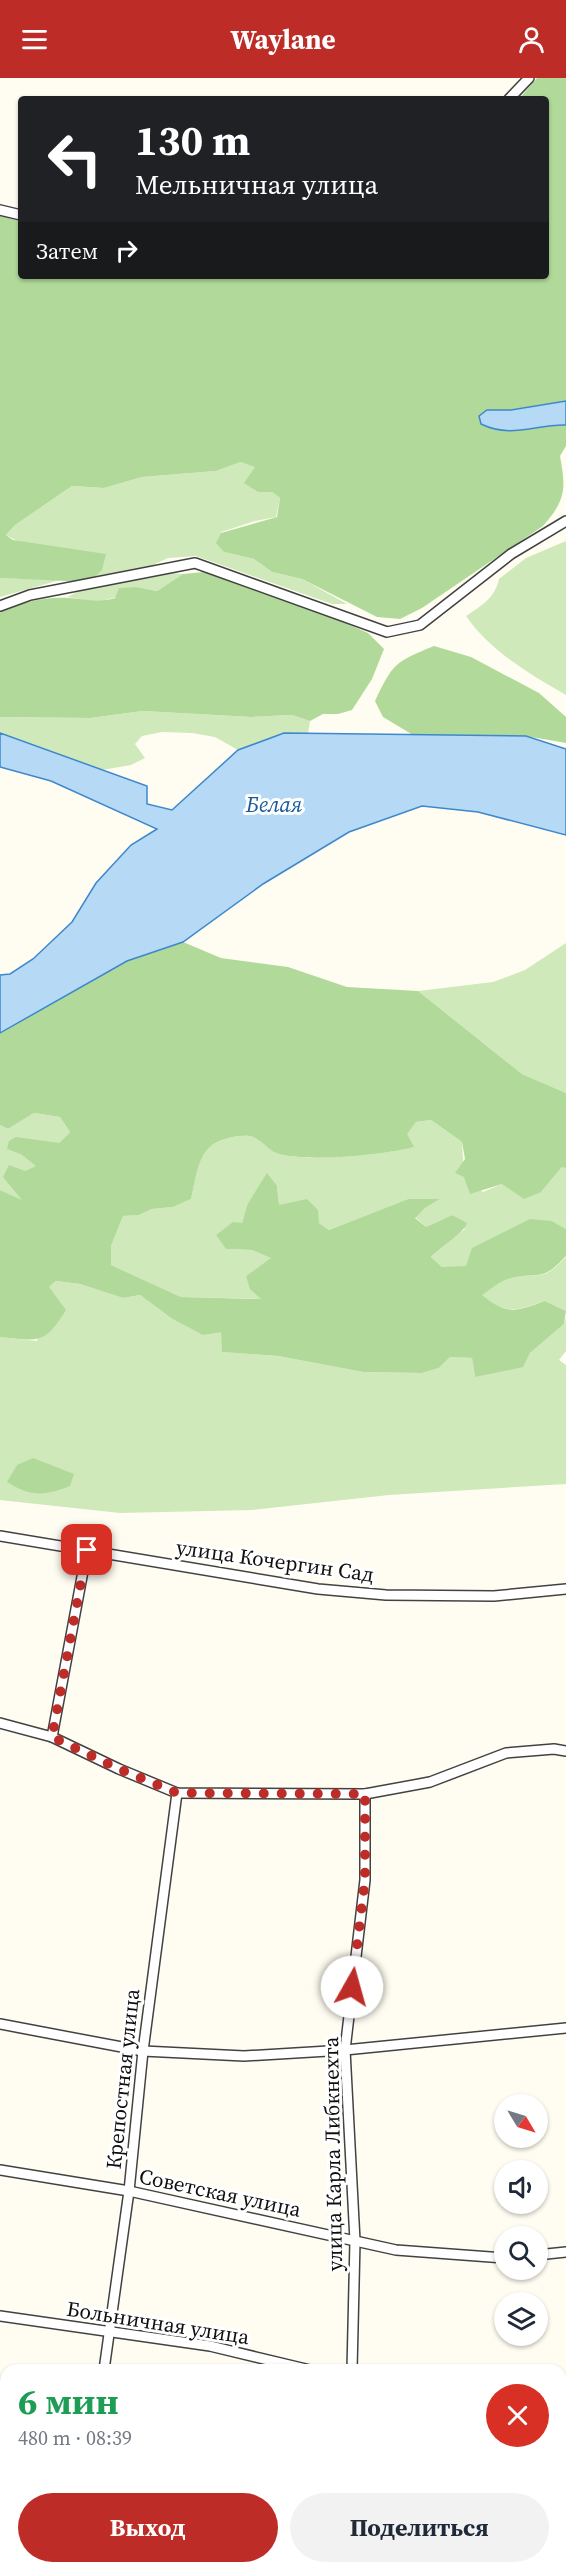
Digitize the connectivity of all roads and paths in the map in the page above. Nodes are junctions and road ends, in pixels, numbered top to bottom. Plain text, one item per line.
1 (530, 78) edge
2 (512, 96) edge
3 (0, 210) edge
4 (18, 213) edge
5 (566, 521) edge
6 (0, 606) edge
7 (0, 1536) edge
8 (87, 1550) junction
9 (566, 1589) edge
10 (0, 1723) edge
11 (52, 1737) junction
12 (566, 1751) edge
13 (177, 1793) junction
14 (365, 1794) junction
15 (0, 2024) edge
16 (566, 2028) edge
17 (345, 2050) junction
18 (143, 2052) junction
19 (0, 2170) edge
20 (129, 2191) junction
21 (354, 2241) junction
22 (566, 2252) edge
23 (548, 2254) edge
24 (494, 2257) edge
25 (0, 2316) edge
26 (110, 2332) junction
27 (105, 2364) edge
28 (285, 2364) edge
29 (351, 2364) edge

1 - 2 street
3 - 4 street
5 - 6 street
7 - 8 street, улица Кочергин Сад
8 - 9 street, улица Кочергин Сад
8 - 11 street
10 - 11 street
11 - 13 street
12 - 14 street
13 - 14 street
13 - 18 street, Крепостная улица
14 - 17 street, улица Карла Либкнехта
15 - 18 street
16 - 17 street
17 - 18 street
17 - 21 street, улица Карла Либкнехта
18 - 20 street, Крепостная улица
19 - 20 street, Советская улица
20 - 21 street, Советская улица
20 - 26 street, Крепостная улица
21 - 24 street, Советская улица
21 - 29 street, улица Карла Либкнехта
22 - 23 street
25 - 26 street, Больничная улица
26 - 27 street, Крепостная улица
26 - 28 street, Больничная улица

